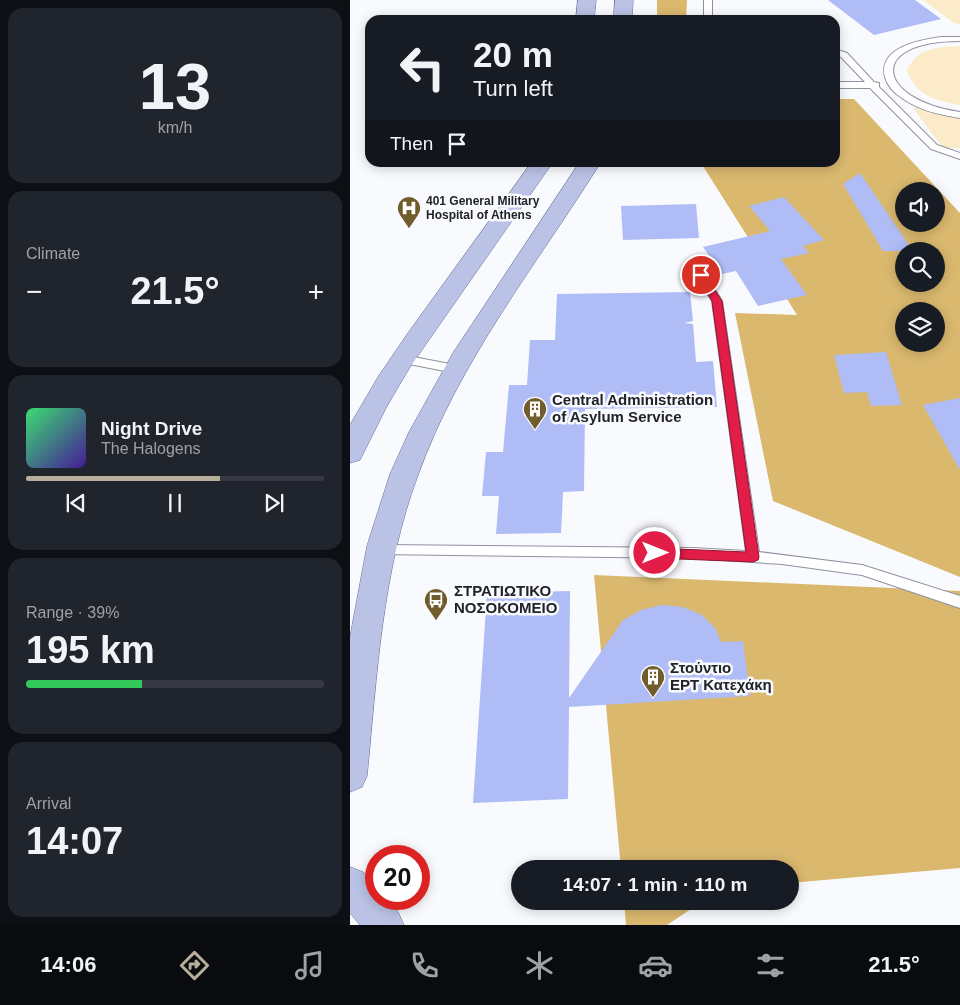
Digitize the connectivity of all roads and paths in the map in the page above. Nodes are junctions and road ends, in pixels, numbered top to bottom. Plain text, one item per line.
1 (587, 0) edge
2 (624, 0) edge
3 (708, 0) edge
4 (586, 15) edge
5 (623, 15) edge
6 (708, 15) edge
7 (960, 39) edge
8 (840, 54) edge
9 (872, 84) junction
10 (893, 84) junction
11 (840, 85) edge
12 (960, 115) edge
13 (960, 156) edge
14 (540, 167) edge
15 (588, 167) edge
16 (701, 275) dead end
17 (403, 358) junction
18 (455, 369) junction
19 (350, 453) edge
20 (382, 550) junction
21 (753, 557) junction
22 (960, 602) edge
23 (350, 776) edge
24 (350, 885) edge
25 (385, 925) edge

1 - 4 main road
2 - 5 main road
3 - 6 lane
7 - 10 lane
8 - 9 lane
9 - 10 lane
9 - 11 lane
9 - 13 lane
10 - 12 lane
14 - 17 main road
15 - 18 main road
16 - 21 lane
17 - 18 lane
17 - 19 main road
18 - 20 main road
20 - 21 lane
20 - 23 main road
21 - 22 lane
24 - 25 main road

